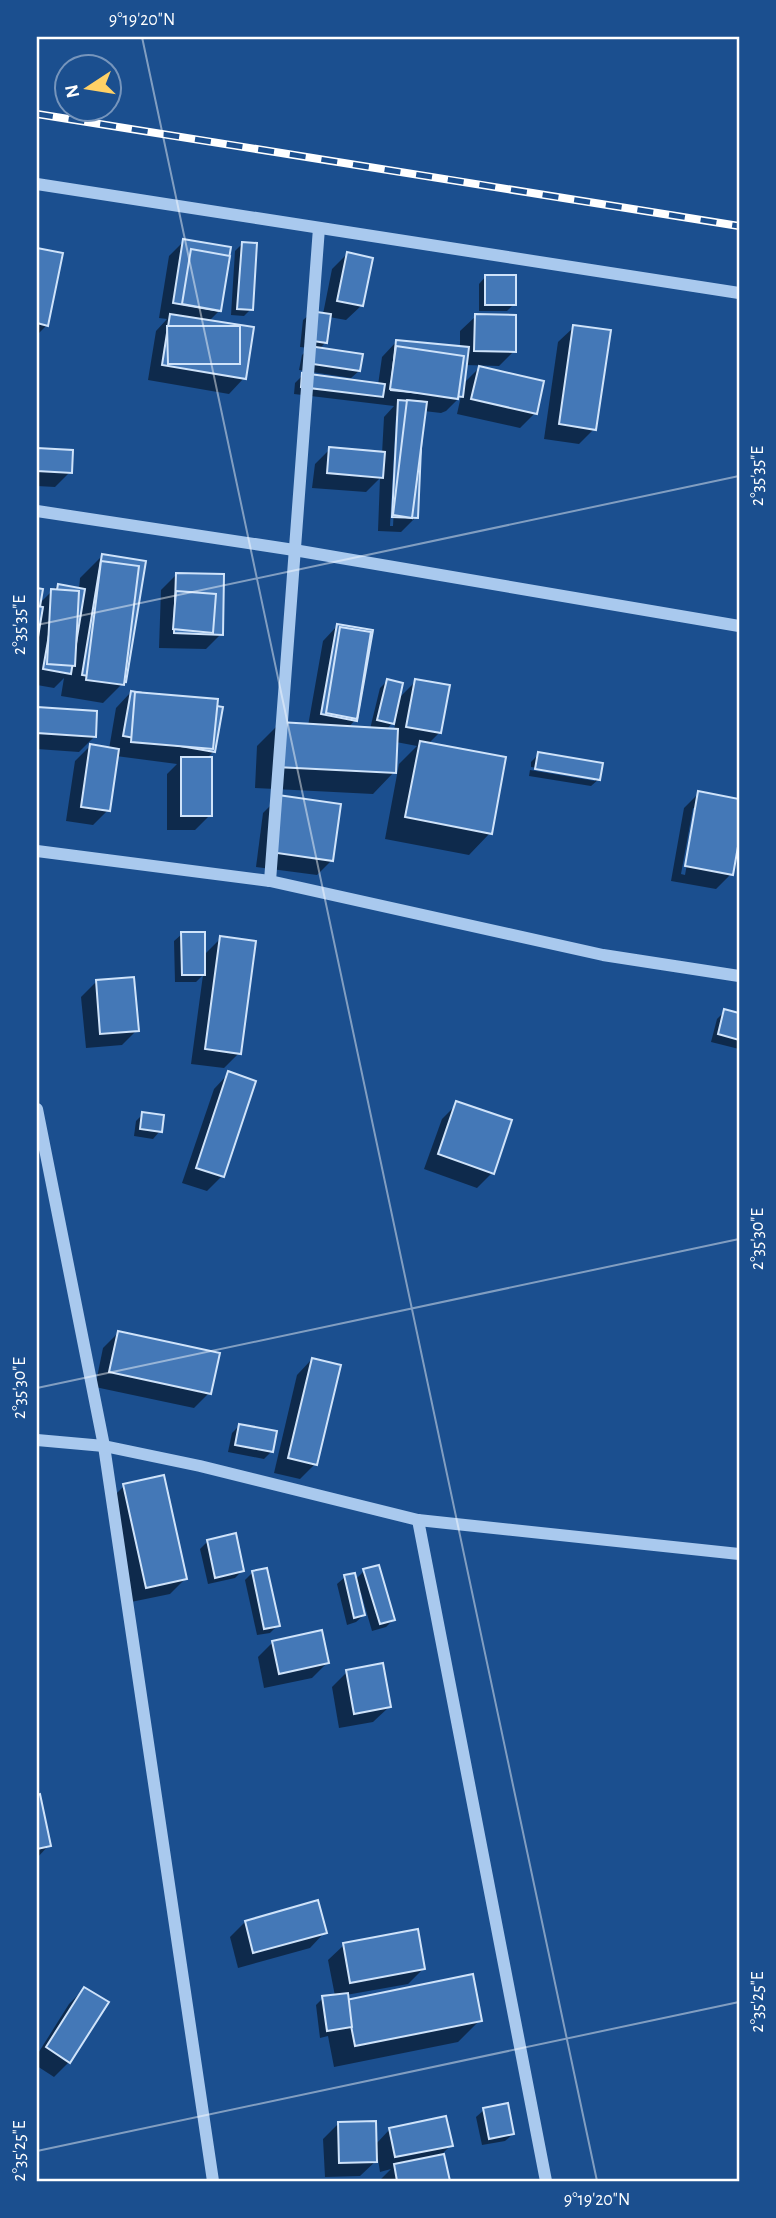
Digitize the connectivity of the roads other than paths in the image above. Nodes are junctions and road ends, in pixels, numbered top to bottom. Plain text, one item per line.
1 (37, 184) edge
2 (319, 228) junction
3 (739, 293) edge
4 (37, 511) edge
5 (294, 550) junction
6 (739, 626) edge
7 (37, 851) edge
8 (270, 881) junction
9 (739, 976) edge
10 (37, 1109) edge
11 (37, 1440) edge
12 (104, 1446) junction
13 (418, 1520) junction
14 (739, 1554) edge
15 (213, 2181) edge
16 (546, 2181) edge

1 - 2 street
2 - 3 street
2 - 5 street
4 - 5 street
5 - 6 street
5 - 8 street
7 - 8 street
8 - 9 street
10 - 12 street
11 - 12 street
12 - 13 street
12 - 15 street
13 - 14 street
13 - 16 street

